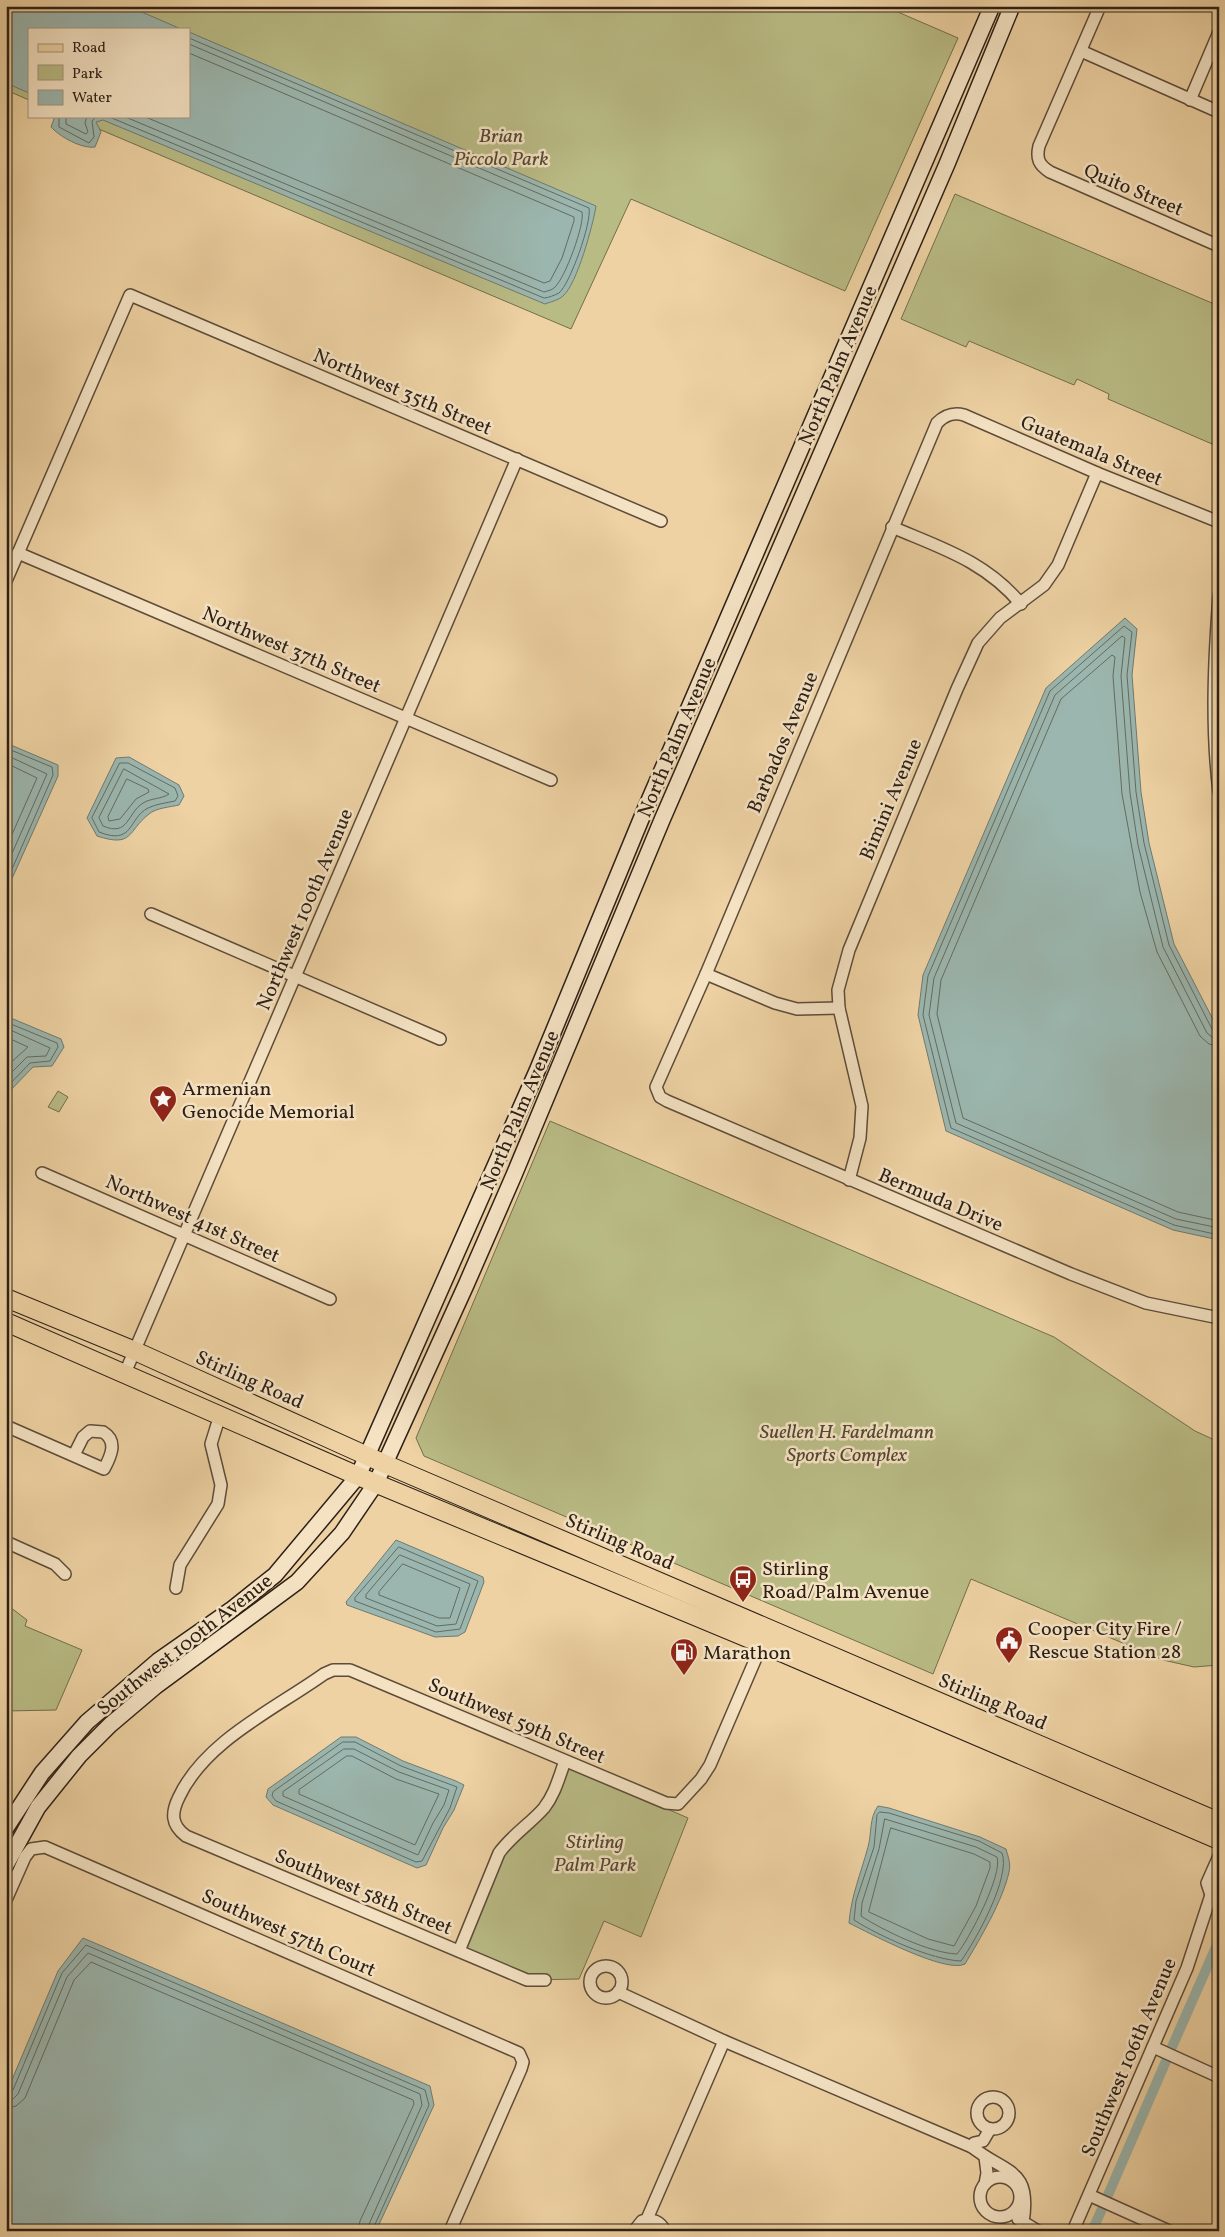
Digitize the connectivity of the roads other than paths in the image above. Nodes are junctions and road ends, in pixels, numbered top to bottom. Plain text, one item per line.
1 (992, 6) edge
2 (1012, 6) edge
3 (1100, 6) edge
4 (1219, 32) edge
5 (1081, 51) junction
6 (1190, 100) junction
7 (1219, 112) edge
8 (1219, 246) edge
9 (872, 283) junction
10 (890, 291) junction
11 (951, 414) joint
12 (517, 459) junction
13 (1097, 473) junction
14 (661, 521) dead end
15 (1219, 522) edge
16 (892, 526) junction
17 (18, 553) junction
18 (6, 580) edge
19 (1219, 596) edge
20 (1021, 604) junction
21 (406, 718) junction
22 (551, 780) dead end
23 (1219, 792) edge
24 (605, 906) junction
25 (151, 914) dead end
26 (623, 914) junction
27 (706, 974) junction
28 (295, 977) junction
29 (839, 1008) junction
30 (440, 1039) dead end
31 (657, 1092) joint
32 (42, 1173) dead end
33 (849, 1180) junction
34 (184, 1234) junction
35 (6, 1298) edge
36 (330, 1298) dead end
37 (1219, 1318) edge
38 (6, 1322) edge
39 (135, 1351) junction
40 (125, 1372) junction
41 (220, 1415) junction
42 (6, 1426) edge
43 (74, 1455) dead end
44 (367, 1456) junction
45 (385, 1464) junction
46 (358, 1476) junction
47 (376, 1483) junction
48 (6, 1542) edge
49 (65, 1574) dead end
50 (176, 1588) dead end
51 (762, 1644) junction
52 (566, 1762) junction
53 (1219, 1822) edge
54 (174, 1824) joint
55 (6, 1829) edge
56 (20, 1838) junction
57 (1219, 1840) edge
58 (1219, 1856) edge
59 (6, 1865) edge
60 (1219, 1882) edge
61 (1212, 1895) junction
62 (6, 1900) edge
63 (459, 1951) junction
64 (545, 1980) dead end
65 (618, 1992) dead end
66 (724, 2041) junction
67 (1152, 2047) junction
68 (1219, 2077) edge
69 (980, 2122) junction
70 (990, 2129) junction
71 (973, 2145) junction
72 (985, 2157) junction
73 (996, 2177) junction
74 (985, 2184) junction
75 (1089, 2195) junction
76 (1017, 2208) junction
77 (1007, 2216) junction
78 (647, 2220) junction
79 (1024, 2222) junction
80 (450, 2231) edge
81 (634, 2231) edge
82 (665, 2231) edge
83 (1038, 2231) edge
84 (1073, 2231) edge
85 (1169, 2231) edge

1 - 9 main road, North Palm Avenue
2 - 10 main road, North Palm Avenue
3 - 5 street
4 - 6 street
5 - 6 street
5 - 8 street, Quito Street
6 - 7 street
9 - 10 main road
9 - 24 main road, North Palm Avenue
10 - 26 main road, North Palm Avenue
11 - 13 street, Guatemala Street
11 - 16 street, Barbados Avenue
12 - 14 street, Northwest 35th Street
12 - 17 street, Northwest 35th Street
12 - 21 street, Northwest 100th Avenue
13 - 15 street, Guatemala Street
13 - 20 street, Bimini Avenue
16 - 20 street
16 - 27 street, Barbados Avenue
17 - 18 street
17 - 21 street, Northwest 37th Street
19 - 23 street
20 - 29 street, Bimini Avenue
21 - 22 street, Northwest 37th Street
21 - 28 street, Northwest 100th Avenue
24 - 26 main road
24 - 44 main road, North Palm Avenue
25 - 28 street
26 - 45 main road, North Palm Avenue
27 - 29 street
27 - 31 street, Barbados Avenue
28 - 30 street
28 - 34 street, Northwest 100th Avenue
29 - 33 street, Bimini Avenue
31 - 33 street, Bermuda Drive
32 - 34 street, Northwest 41st Street
33 - 37 street, Bermuda Drive
34 - 36 street, Northwest 41st Street
34 - 39 street, Northwest 100th Avenue
35 - 39 main road, Stirling Road
38 - 40 main road, Stirling Road
39 - 40 street, Northwest 100th Avenue
39 - 44 main road, Stirling Road
40 - 41 main road, Stirling Road
41 - 46 main road, Stirling Road
41 - 50 street
42 - 43 street
44 - 45 main road, Stirling Road
44 - 46 main road, North Palm Avenue
45 - 47 main road, North Palm Avenue
45 - 53 main road, Stirling Road
46 - 47 main road, Stirling Road
46 - 55 main road, Southwest 100th Avenue
47 - 51 main road, Stirling Road
47 - 56 main road, Southwest 100th Avenue
48 - 49 street
51 - 52 street, Southwest 59th Street
51 - 57 main road, Stirling Road
52 - 54 street, Southwest 59th Street
52 - 63 street
54 - 63 street, Southwest 58th Street
55 - 56 street
56 - 59 main road, Southwest 100th Avenue
58 - 61 street, Southwest 106th Avenue
60 - 61 street, Southwest 106th Avenue
61 - 67 street, Southwest 106th Avenue
62 - 80 street, Southwest 57th Court
63 - 64 street, Southwest 58th Street
65 - 66 street
66 - 71 street
66 - 78 street
67 - 68 street
67 - 75 street, Southwest 106th Avenue
69 - 70 street
69 - 70 street
69 - 71 street
70 - 71 street
71 - 72 street
72 - 73 street
72 - 74 street
72 - 79 street
73 - 74 street
73 - 76 street
74 - 77 street
75 - 84 street, Southwest 106th Avenue
75 - 85 street
76 - 77 street
76 - 79 street
77 - 79 street
78 - 81 street
78 - 82 street
79 - 83 street

